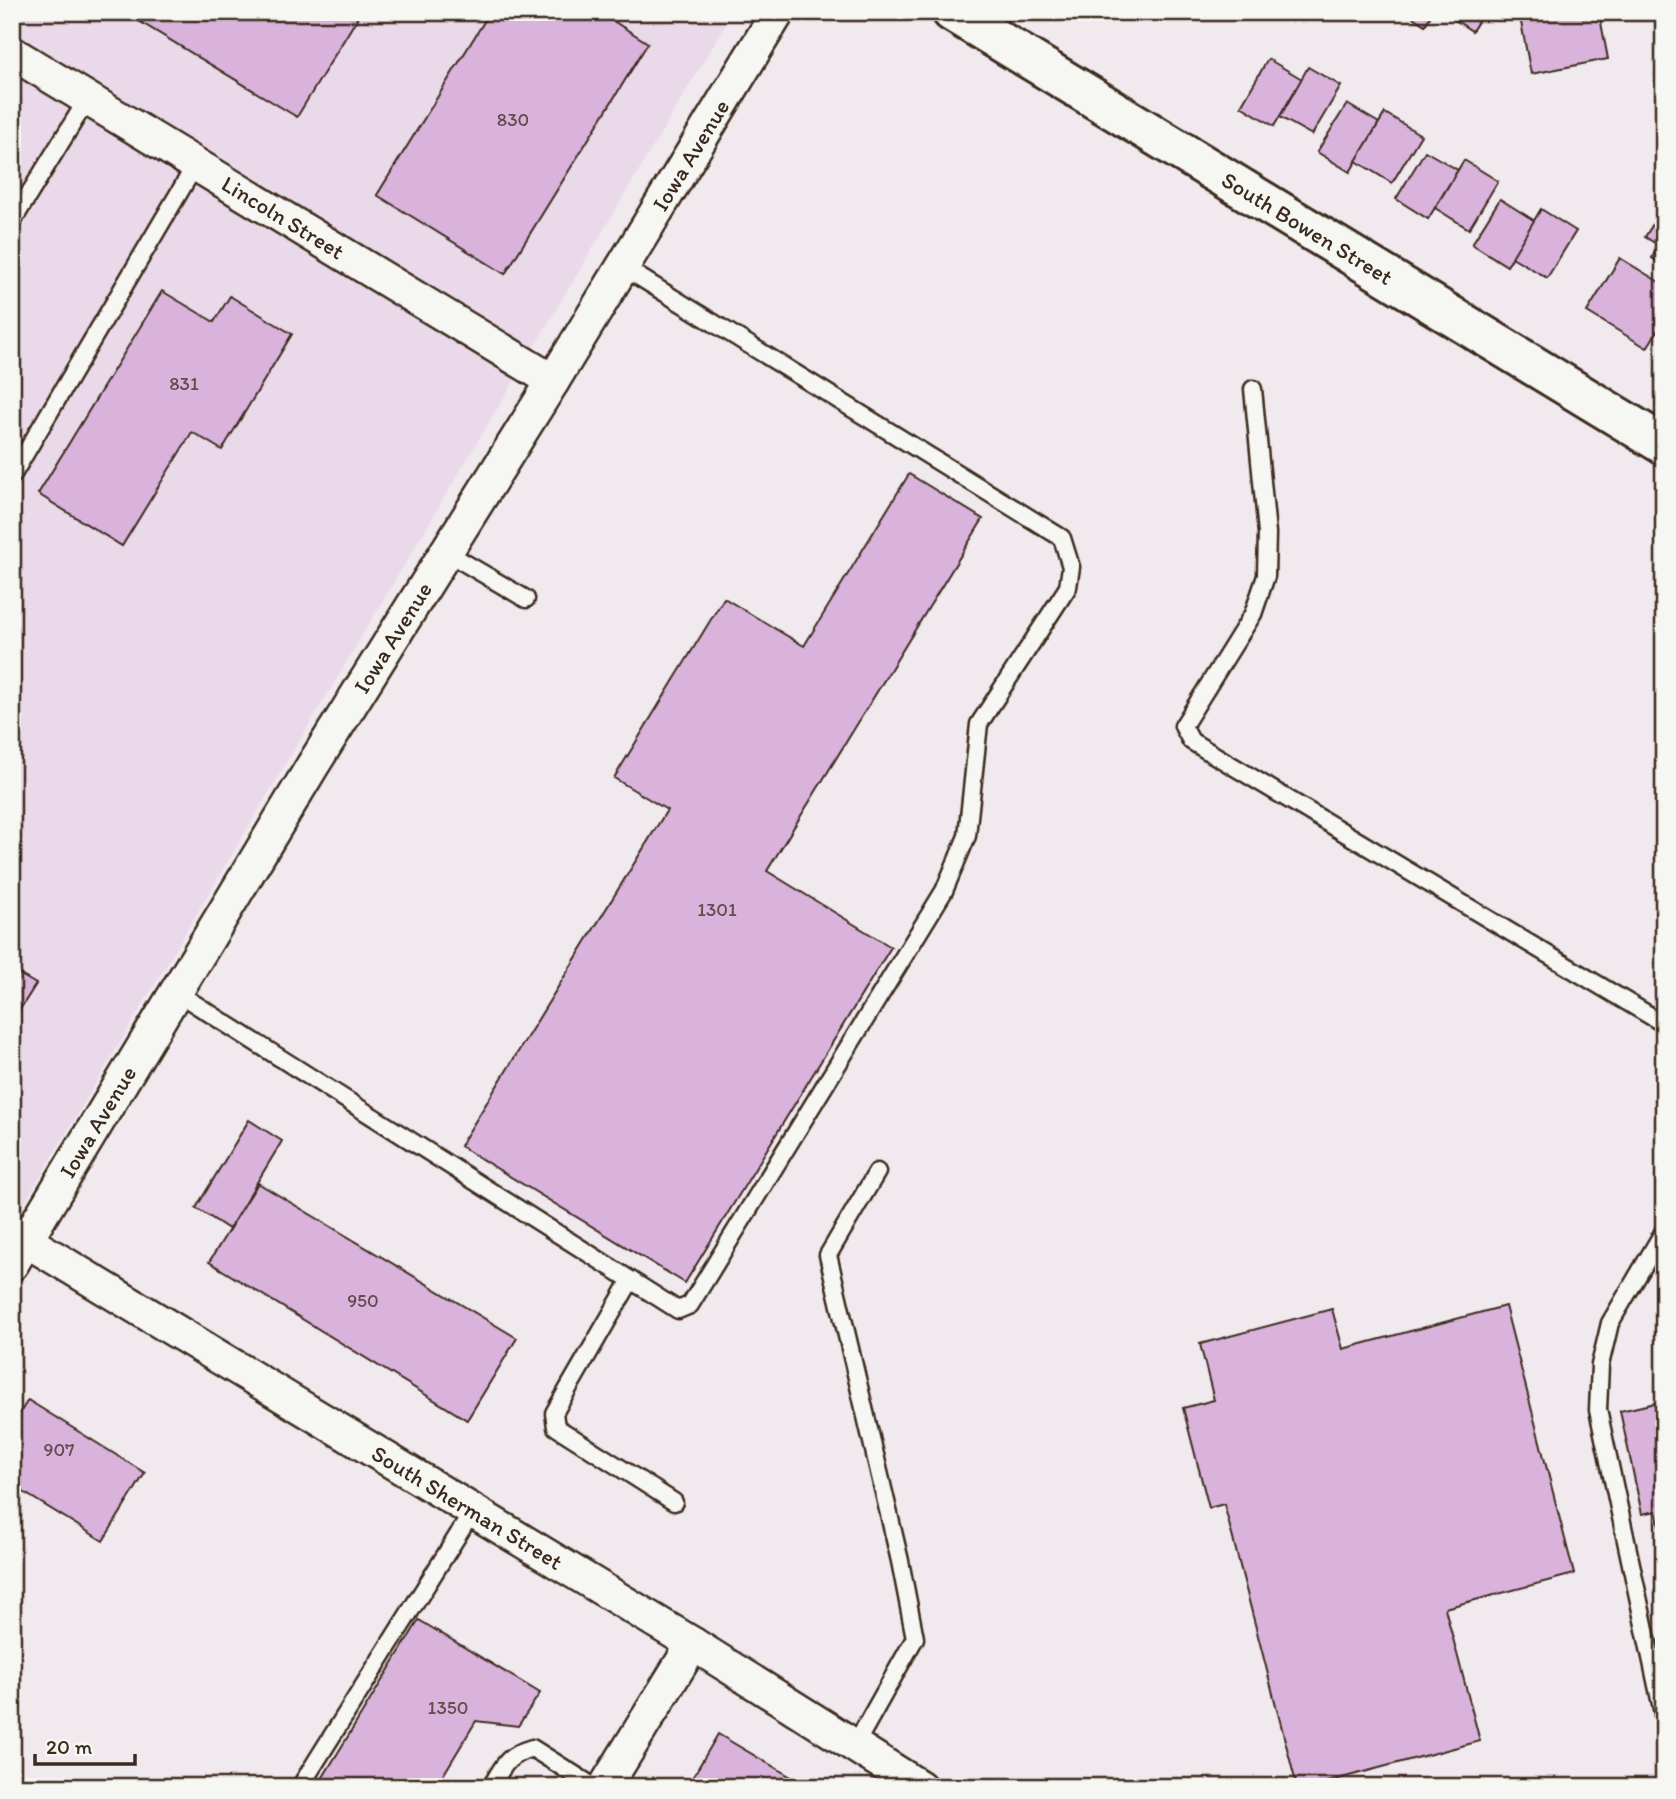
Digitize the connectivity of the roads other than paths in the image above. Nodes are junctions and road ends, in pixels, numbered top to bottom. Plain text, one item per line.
1 (778, 12) edge
2 (952, 12) edge
3 (12, 53) edge
4 (88, 97) junction
5 (196, 164) junction
6 (12, 222) edge
7 (622, 267) junction
8 (553, 382) junction
9 (1253, 389) dead end
10 (1664, 445) edge
11 (12, 476) edge
12 (446, 552) junction
13 (526, 599) dead end
14 (176, 992) junction
15 (1664, 1024) edge
16 (877, 1172) dead end
17 (1664, 1231) edge
18 (17, 1246) edge
19 (631, 1280) junction
20 (674, 1502) dead end
21 (473, 1511) junction
22 (693, 1644) junction
23 (1664, 1718) edge
24 (854, 1747) junction
25 (300, 1787) edge
26 (491, 1787) edge
27 (594, 1787) edge
28 (605, 1787) edge
29 (920, 1787) edge

1 - 7 street, Iowa Avenue
2 - 10 street, South Bowen Street
3 - 4 street, Lincoln Street
4 - 5 street, Lincoln Street
4 - 6 lane
5 - 8 street, Lincoln Street
5 - 11 lane
7 - 8 street, Iowa Avenue
7 - 19 lane
8 - 12 street, Iowa Avenue
9 - 15 lane
12 - 13 lane
12 - 14 street, Iowa Avenue
14 - 18 street, Iowa Avenue
14 - 19 lane
16 - 24 lane
17 - 23 lane
18 - 21 street, South Sherman Street
19 - 20 lane
21 - 22 street, South Sherman Street
21 - 25 lane
22 - 24 street, South Sherman Street
22 - 28 street
24 - 29 street, South Sherman Street
26 - 27 lane

